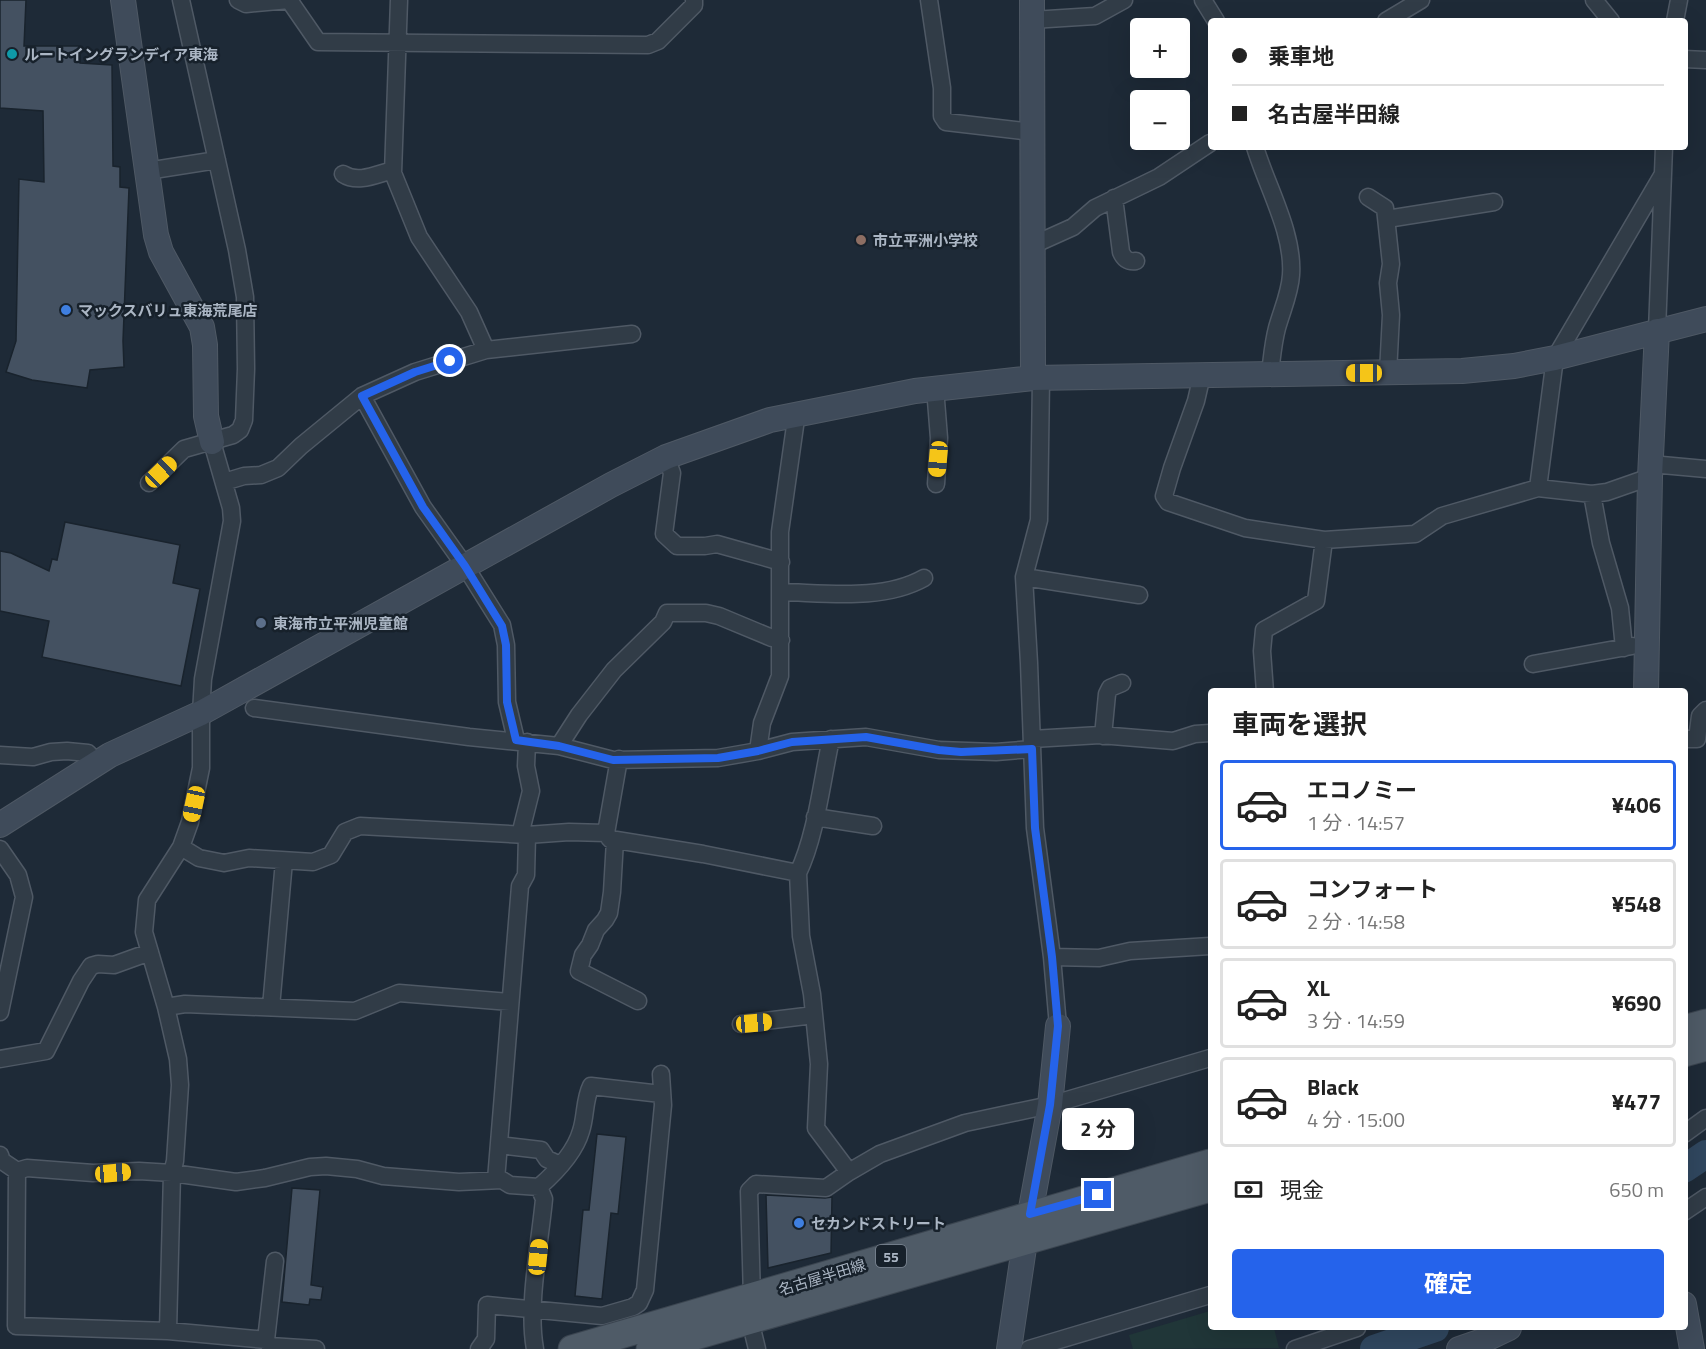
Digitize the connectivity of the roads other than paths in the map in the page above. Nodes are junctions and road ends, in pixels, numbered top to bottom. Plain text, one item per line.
1 (123, 0) edge
2 (181, 0) edge
3 (238, 0) edge
4 (399, 0) edge
5 (694, 0) edge
6 (929, 0) edge
7 (1124, 0) edge
8 (1203, 0) edge
9 (1421, 0) edge
10 (1594, 0) edge
11 (1679, 0) edge
12 (1032, 10) edge
13 (1214, 18) edge
14 (1391, 18) edge
15 (1609, 18) edge
16 (1676, 18) edge
17 (398, 44) junction
18 (1688, 59) edge
19 (1706, 60) edge
20 (1032, 132) junction
21 (1208, 144) edge
22 (1256, 150) edge
23 (1664, 150) edge
24 (217, 160) junction
25 (393, 170) junction
26 (147, 171) junction
27 (343, 174) dead end
28 (1663, 174) junction
29 (1114, 198) junction
30 (1368, 198) dead end
31 (1494, 202) dead end
32 (1386, 219) junction
33 (1033, 245) junction
34 (1136, 261) dead end
35 (1706, 319) edge
36 (1657, 331) junction
37 (632, 334) dead end
38 (486, 350) junction
39 (1555, 358) junction
40 (1388, 373) junction
41 (1270, 374) junction
42 (1202, 375) junction
43 (1037, 378) junction
44 (935, 388) junction
45 (362, 396) junction
46 (793, 415) junction
47 (212, 442) junction
48 (666, 457) junction
49 (1706, 469) edge
50 (1650, 470) junction
51 (224, 482) junction
52 (149, 483) dead end
53 (936, 484) dead end
54 (1538, 488) junction
55 (1592, 494) junction
56 (1324, 540) junction
57 (781, 562) junction
58 (465, 566) junction
59 (1024, 577) junction
60 (924, 578) dead end
61 (781, 592) junction
62 (1139, 595) dead end
63 (781, 640) junction
64 (1648, 644) junction
65 (1624, 648) junction
66 (1533, 664) dead end
67 (1122, 683) dead end
68 (1265, 688) edge
69 (1646, 688) edge
70 (254, 708) dead end
71 (1706, 710) edge
72 (201, 713) junction
73 (1208, 733) edge
74 (1103, 736) junction
75 (831, 739) junction
76 (1688, 739) edge
77 (522, 741) junction
78 (1032, 744) junction
79 (559, 746) junction
80 (758, 751) junction
81 (0, 755) edge
82 (618, 759) junction
83 (97, 763) junction
84 (815, 817) junction
85 (0, 825) edge
86 (873, 826) dead end
87 (524, 835) junction
88 (611, 837) junction
89 (181, 847) junction
90 (0, 849) edge
91 (284, 861) junction
92 (798, 873) junction
93 (1208, 946) edge
94 (150, 952) junction
95 (1052, 957) junction
96 (638, 1001) dead end
97 (510, 1002) junction
98 (166, 1007) junction
99 (271, 1007) junction
100 (0, 1012) edge
101 (814, 1015) junction
102 (1706, 1023) edge
103 (741, 1024) dead end
104 (1058, 1026) joint
105 (1688, 1028) edge
106 (1706, 1047) edge
107 (1688, 1052) edge
108 (0, 1059) edge
109 (1208, 1059) edge
110 (661, 1074) dead end
111 (661, 1094) junction
112 (1050, 1105) junction
113 (1706, 1118) edge
114 (1688, 1131) edge
115 (499, 1145) junction
116 (0, 1155) edge
117 (1208, 1164) edge
118 (560, 1165) junction
119 (17, 1171) junction
120 (849, 1172) junction
121 (172, 1173) junction
122 (496, 1180) junction
123 (539, 1187) junction
124 (1208, 1189) edge
125 (1706, 1197) edge
126 (1688, 1209) edge
127 (1030, 1214) junction
128 (1025, 1241) junction
129 (275, 1261) dead end
130 (1208, 1296) edge
131 (751, 1309) junction
132 (533, 1310) junction
133 (1688, 1326) edge
134 (1351, 1330) edge
135 (1505, 1330) edge
136 (168, 1331) junction
137 (266, 1340) junction
138 (316, 1349) edge
139 (479, 1349) edge
140 (535, 1349) edge
141 (572, 1349) edge
142 (650, 1349) edge
143 (756, 1349) edge
144 (1009, 1349) edge
145 (1029, 1349) edge
146 (1295, 1349) edge
147 (1459, 1349) edge
148 (1692, 1349) edge

1 - 26 street
2 - 24 street
3 - 17 street
4 - 17 street
5 - 17 street
6 - 20 street
7 - 12 street
8 - 13 street
9 - 14 street
10 - 15 street
11 - 16 street
12 - 20 street
17 - 25 street
18 - 19 street
20 - 33 street
21 - 29 street
22 - 41 street
23 - 28 street
24 - 26 street
24 - 47 street
25 - 27 street
25 - 38 street
26 - 47 street
28 - 36 street
28 - 39 street
29 - 33 street
29 - 34 street
30 - 32 street
31 - 32 street
32 - 40 street
33 - 43 street
35 - 36 street
36 - 39 street
36 - 50 street
37 - 38 street
38 - 45 street
39 - 40 street
39 - 54 street
40 - 41 street
41 - 42 street
42 - 43 street
42 - 56 street
43 - 44 street
43 - 59 street
44 - 46 street
44 - 53 street
45 - 51 street
45 - 58 street
46 - 48 street
46 - 57 street
47 - 51 street
47 - 52 street
48 - 57 street
48 - 58 street
49 - 50 street
50 - 55 street
50 - 64 street
51 - 72 street
54 - 55 street
54 - 56 street
55 - 65 street
56 - 68 street
57 - 61 street
58 - 72 street
58 - 77 street
59 - 62 street
59 - 78 street
60 - 61 street
61 - 63 street
63 - 79 street
63 - 80 street
64 - 65 street
64 - 69 street
65 - 66 street
67 - 74 street
70 - 77 street
71 - 76 street
72 - 83 street
72 - 89 street
73 - 74 street
74 - 78 street
75 - 78 street
75 - 80 street
75 - 84 street
77 - 79 street
77 - 87 street
78 - 95 street
79 - 82 street
80 - 82 street
81 - 83 street
82 - 88 street
83 - 85 street
84 - 86 street
84 - 92 street
87 - 88 street
87 - 91 street
87 - 97 street
88 - 92 street
88 - 96 street
89 - 91 street
89 - 94 street
90 - 100 street
91 - 99 street
92 - 101 street
93 - 95 street
94 - 98 street
94 - 108 street
95 - 104 street
97 - 99 street
97 - 115 street
98 - 99 street
98 - 121 street
101 - 103 street
101 - 120 street
102 - 105 main road
104 - 112 street
106 - 107 main road
109 - 112 street
110 - 111 street
111 - 118 street
111 - 132 street
112 - 120 street
112 - 127 street
113 - 114 street
115 - 118 street
115 - 122 street
116 - 119 street
117 - 127 main road, 名古屋半田線 / 55
118 - 123 street
119 - 121 street
119 - 136 street
120 - 131 street
121 - 122 street
121 - 136 street
122 - 123 street
123 - 132 street
124 - 128 main road, 名古屋半田線 / 55
125 - 126 street
127 - 128 street
127 - 131 main road, 名古屋半田線 / 55
128 - 131 main road, 名古屋半田線 / 55
128 - 144 street
129 - 137 street
130 - 145 street
131 - 141 main road, 名古屋半田線 / 55
131 - 142 main road, 名古屋半田線 / 55
131 - 143 street
132 - 139 street
132 - 140 street
133 - 148 street
134 - 146 street
135 - 147 street
136 - 137 street
137 - 138 street

